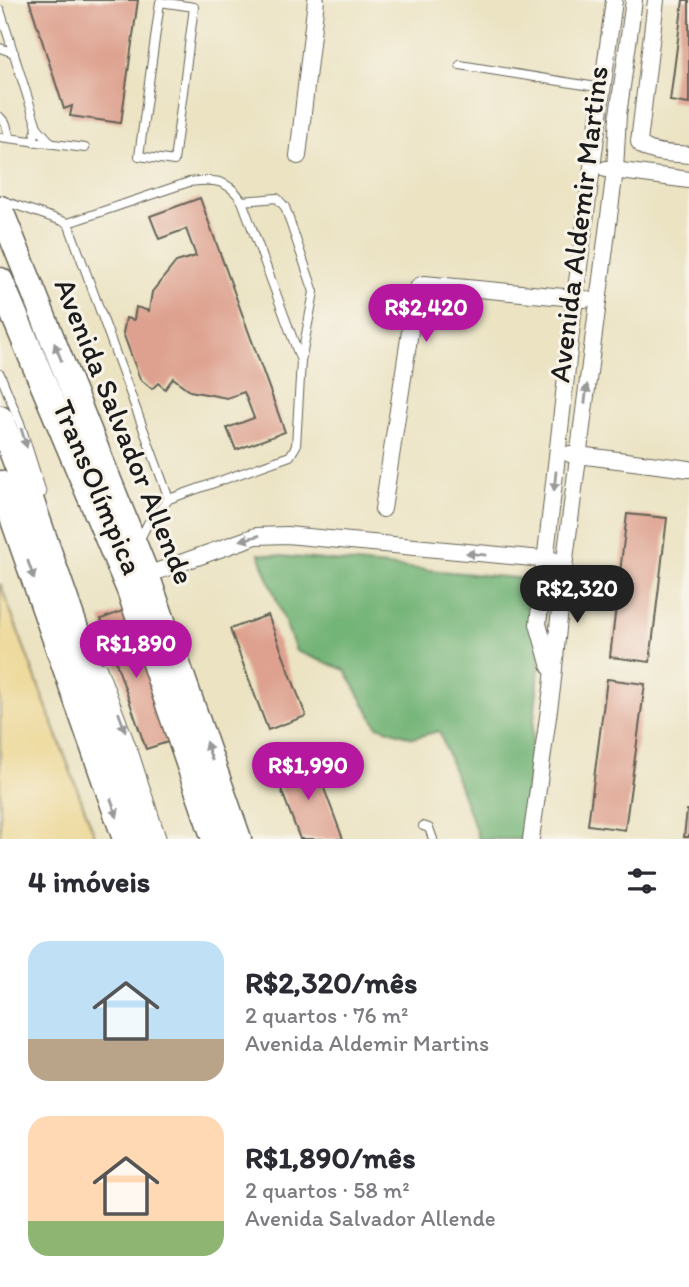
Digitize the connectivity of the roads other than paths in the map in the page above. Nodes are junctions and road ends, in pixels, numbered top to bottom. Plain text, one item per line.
1 (316, 0) edge
2 (614, 0) edge
3 (634, 0) edge
4 (656, 0) edge
5 (0, 10) edge
6 (0, 48) edge
7 (14, 52) junction
8 (460, 65) dead end
9 (603, 88) junction
10 (0, 117) edge
11 (37, 127) junction
12 (0, 135) edge
13 (33, 142) junction
14 (52, 144) junction
15 (85, 148) dead end
16 (689, 155) edge
17 (298, 156) dead end
18 (174, 161) joint
19 (593, 167) junction
20 (615, 170) junction
21 (689, 180) edge
22 (0, 200) edge
23 (242, 201) junction
24 (0, 208) edge
25 (68, 223) junction
26 (0, 281) edge
27 (575, 297) junction
28 (598, 301) junction
29 (301, 361) junction
30 (0, 374) edge
31 (0, 419) edge
32 (558, 453) junction
33 (579, 455) junction
34 (689, 469) edge
35 (0, 483) edge
36 (169, 499) junction
37 (44, 503) dead end
38 (383, 509) dead end
39 (136, 547) junction
40 (565, 559) junction
41 (544, 560) junction
42 (148, 575) junction
43 (131, 622) dead end
44 (98, 657) dead end
45 (552, 688) junction
46 (177, 757) dead end
47 (423, 826) dead end
48 (125, 839) edge
49 (148, 839) edge
50 (162, 839) edge
51 (215, 839) edge
52 (239, 839) edge
53 (433, 839) edge
54 (531, 839) edge

1 - 17 street
2 - 9 street, Avenida Aldemir Martins
3 - 20 street, Avenida Aldemir Martins
4 - 16 street
5 - 7 lane
6 - 7 lane
7 - 11 lane
8 - 9 lane
9 - 19 street, Avenida Aldemir Martins
10 - 12 lane
11 - 13 lane
11 - 14 lane
12 - 13 lane
13 - 14 lane
14 - 15 lane
18 - 18 lane
19 - 20 street
19 - 27 street, Avenida Aldemir Martins
20 - 21 street
20 - 28 street, Avenida Aldemir Martins
22 - 25 lane
23 - 25 lane
23 - 29 lane
23 - 29 lane
39 -> 24 main road, Avenida Salvador Allende
25 - 36 lane
26 - 51 highway, Avenida Salvador Allende
27 - 28 street
27 - 32 street, Avenida Aldemir Martins
27 - 38 street
33 -> 28 street, Avenida Aldemir Martins
29 - 36 lane
30 -> 37 lane, TransOlímpica
31 - 49 highway
32 - 33 street
32 -> 41 street, Avenida Aldemir Martins
33 - 34 street
33 - 40 street, Avenida Aldemir Martins
35 -> 48 main road
36 - 39 lane
39 - 42 main road, Avenida Salvador Allende
40 - 41 street
40 - 45 street, Avenida Aldemir Martins
41 -> 42 street
41 - 45 street, Avenida Aldemir Martins
52 -> 42 main road, Avenida Salvador Allende
43 - 46 lane, TransOlímpica
44 -> 50 lane
45 - 54 street, Avenida Aldemir Martins
47 - 53 lane

